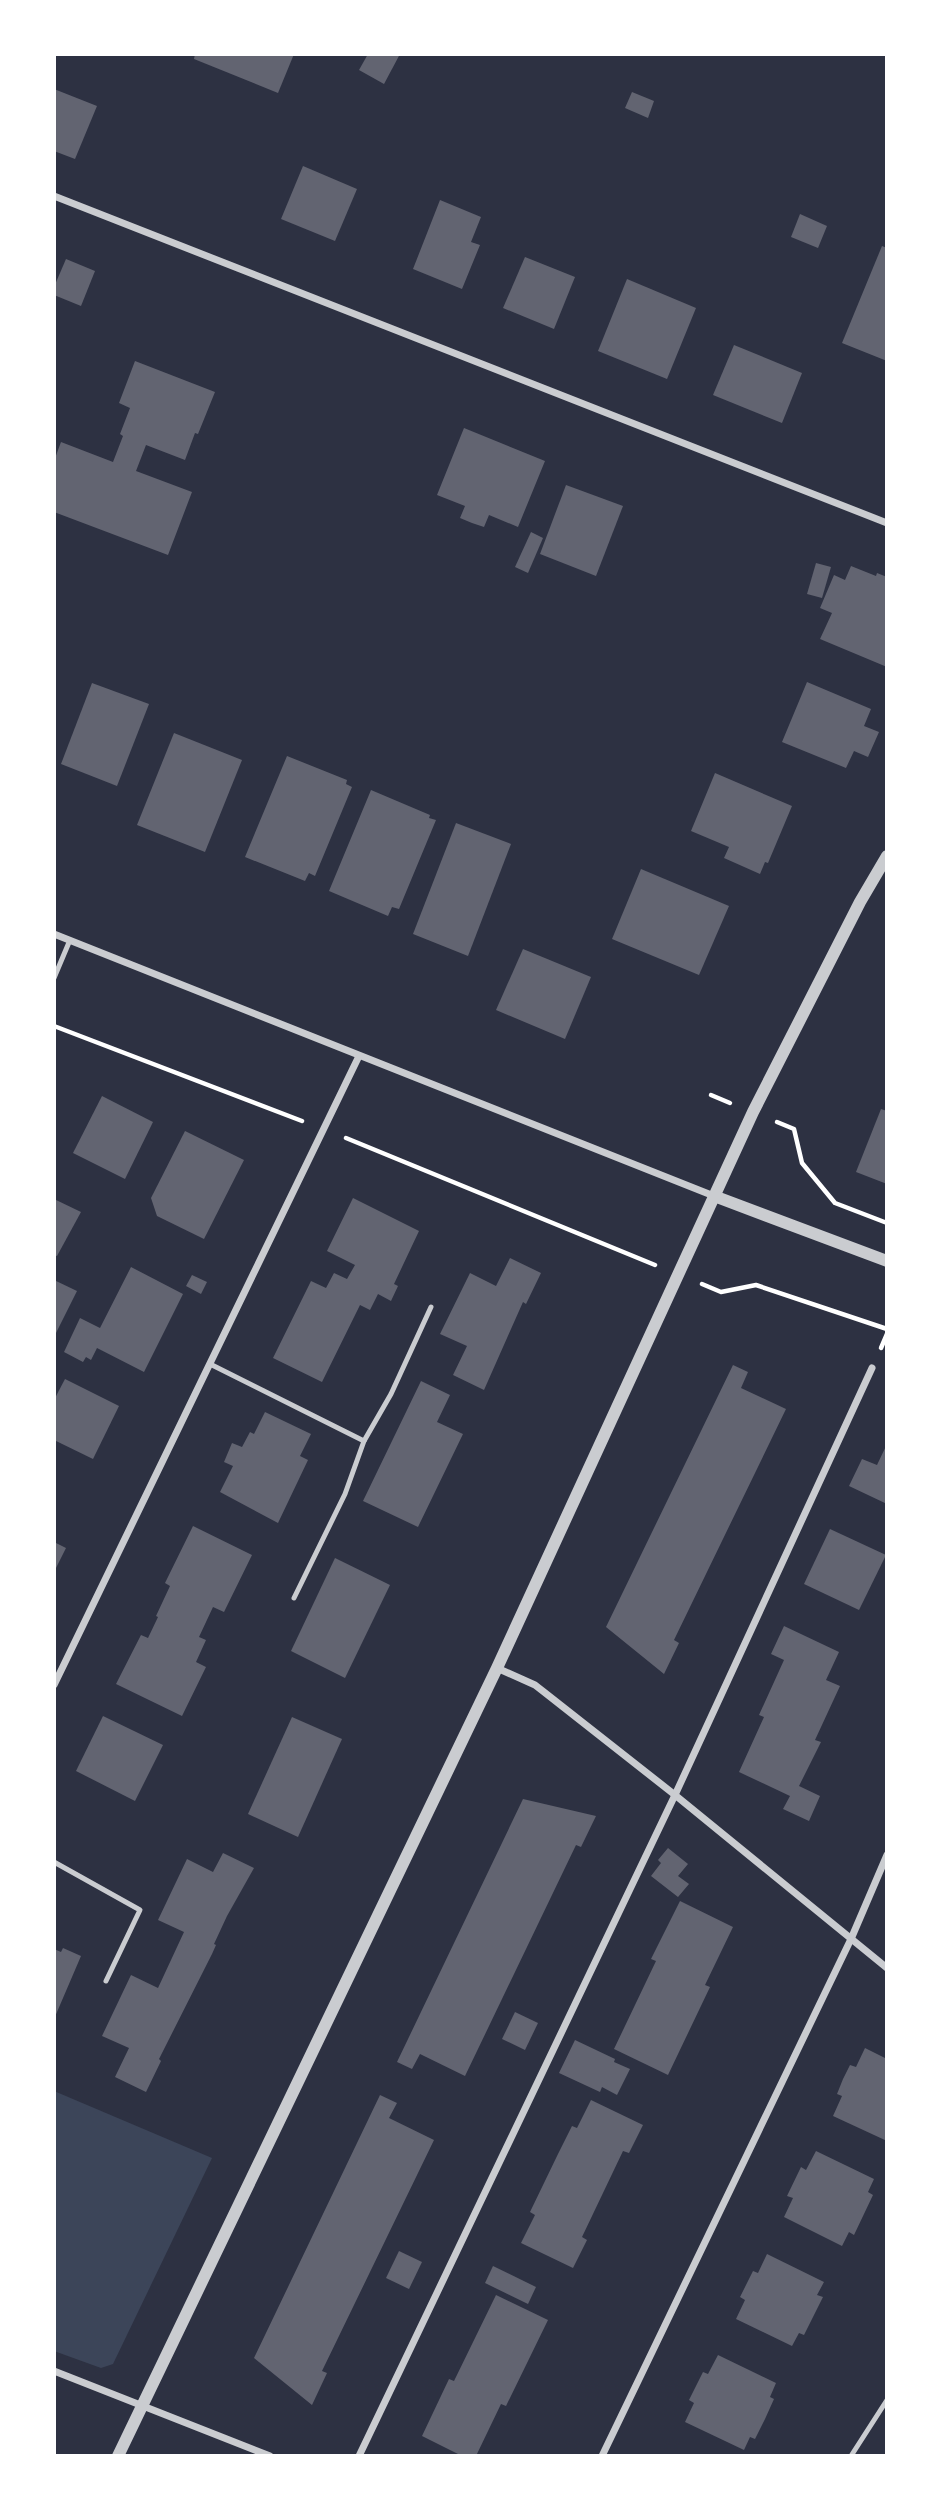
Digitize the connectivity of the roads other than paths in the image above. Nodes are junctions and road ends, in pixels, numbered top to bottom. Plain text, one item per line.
1 (54, 196) edge
2 (887, 523) edge
3 (887, 856) edge
4 (54, 934) edge
5 (70, 940) junction
6 (54, 978) edge
7 (359, 1056) junction
8 (713, 1196) junction
9 (887, 1261) edge
10 (431, 1307) dead end
11 (210, 1364) junction
12 (872, 1368) dead end
13 (364, 1441) junction
14 (294, 1598) dead end
15 (496, 1668) junction
16 (54, 1685) edge
17 (675, 1795) junction
18 (887, 1855) edge
19 (54, 1862) edge
20 (851, 1939) junction
21 (887, 1968) edge
22 (106, 1981) dead end
23 (54, 2371) edge
24 (887, 2400) edge
25 (143, 2404) junction
26 (118, 2456) edge
27 (270, 2456) edge
28 (359, 2456) edge
29 (602, 2456) edge
30 (851, 2456) edge

1 - 2 street
3 - 8 street
4 - 5 street
5 - 6 lane
5 - 7 street
7 - 8 street
7 - 11 street
8 - 9 street
8 - 15 street
10 - 13 lane
11 - 13 lane
11 - 16 street
12 - 17 street
13 - 14 lane
15 - 17 street
15 - 25 street
17 - 20 street
17 - 28 street
18 - 20 street
19 - 22 lane
20 - 21 street
20 - 29 street
23 - 25 street
24 - 30 lane
25 - 26 street
25 - 27 street

